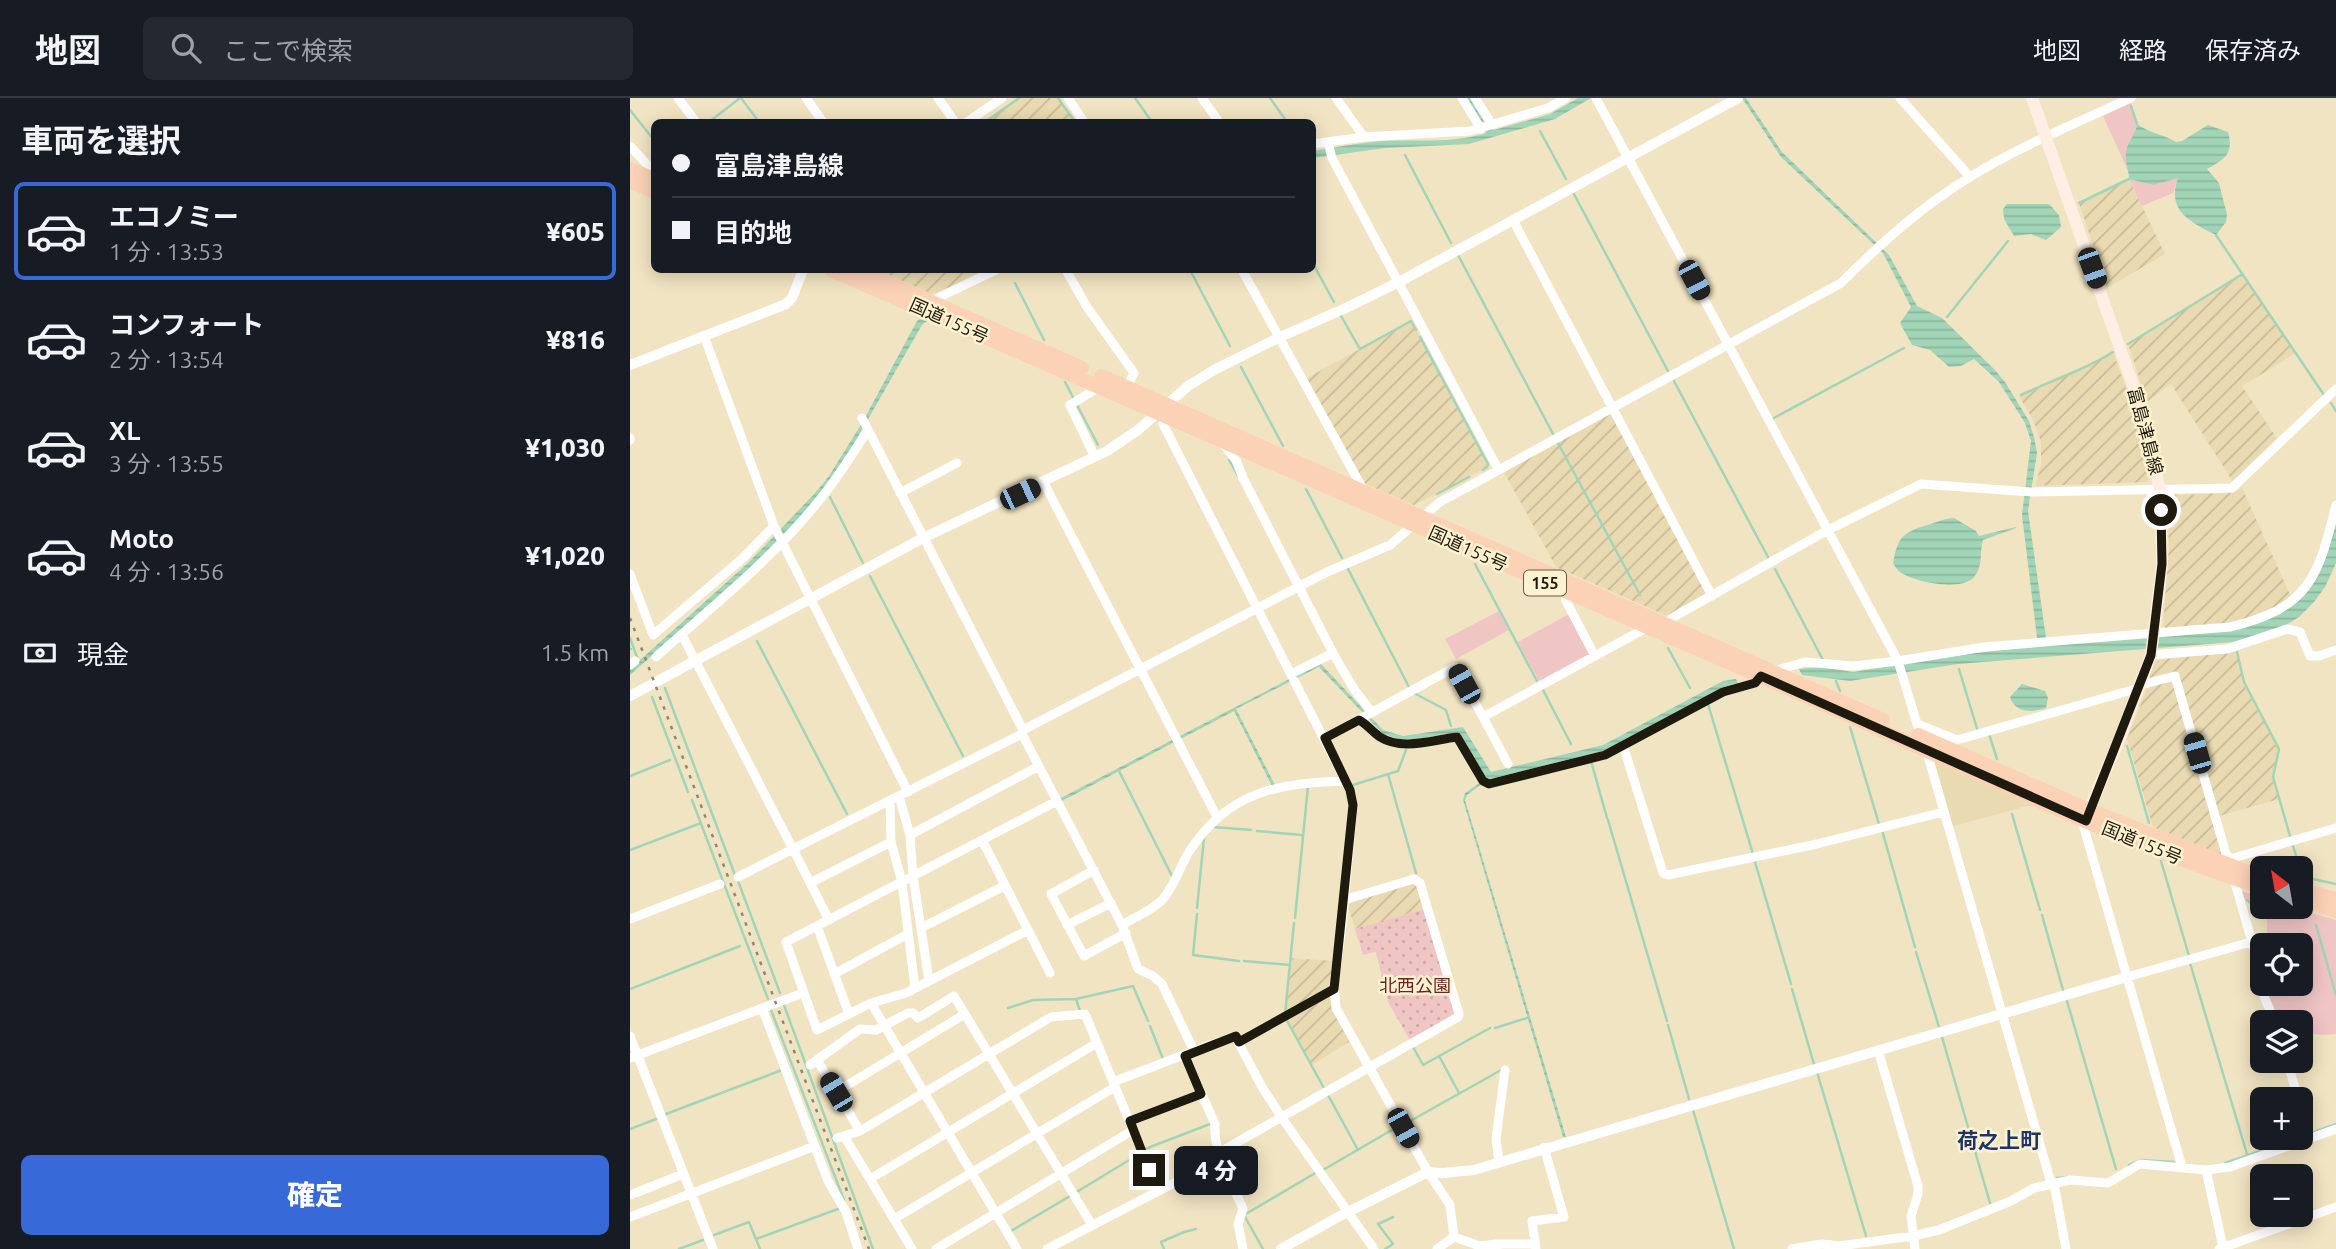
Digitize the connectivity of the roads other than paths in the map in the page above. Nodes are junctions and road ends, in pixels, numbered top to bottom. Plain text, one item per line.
1 (678, 98) edge
2 (806, 98) edge
3 (938, 98) edge
4 (1002, 98) edge
5 (1068, 98) edge
6 (1202, 98) edge
7 (1336, 98) edge
8 (1462, 98) edge
9 (1475, 98) edge
10 (1566, 98) edge
11 (1596, 98) edge
12 (1738, 98) edge
13 (1900, 98) edge
14 (2032, 98) edge
15 (2131, 98) edge
16 (694, 119) edge
17 (821, 119) edge
18 (953, 119) edge
19 (971, 119) edge
20 (1082, 119) edge
21 (1217, 119) edge
22 (1487, 127) junction
23 (1364, 137) junction
24 (2046, 137) junction
25 (1316, 145) edge
26 (630, 146) edge
27 (1330, 149) junction
28 (1628, 157) junction
29 (630, 169) edge
30 (651, 169) edge
31 (1970, 177) junction
32 (651, 178) edge
33 (630, 181) edge
34 (651, 191) edge
35 (1513, 220) junction
36 (802, 273) edge
37 (838, 273) edge
38 (866, 273) edge
39 (990, 273) edge
40 (1068, 273) edge
41 (1244, 273) edge
42 (1399, 282) junction
43 (931, 301) junction
44 (704, 336) junction
45 (1278, 338) junction
46 (1729, 344) junction
47 (630, 365) edge
48 (1101, 386) junction
49 (1127, 387) junction
50 (2336, 389) edge
51 (1612, 407) junction
52 (1163, 411) junction
53 (1219, 439) junction
54 (1096, 457) junction
55 (957, 463) dead end
56 (1498, 469) junction
57 (1044, 483) junction
58 (2160, 490) junction
59 (1364, 491) junction
60 (900, 493) junction
61 (2336, 505) edge
62 (1419, 521) junction
63 (774, 526) junction
64 (1828, 530) junction
65 (923, 538) junction
66 (781, 542) junction
67 (630, 574) edge
68 (1299, 586) junction
69 (1564, 591) junction
70 (1712, 596) junction
71 (1257, 609) junction
72 (1666, 624) junction
73 (1648, 627) junction
74 (2154, 632) junction
75 (681, 635) junction
76 (2336, 650) edge
77 (1333, 653) junction
78 (2151, 655) junction
79 (1595, 656) junction
80 (656, 657) dead end
81 (1898, 661) junction
82 (1140, 669) junction
83 (1767, 674) junction
84 (1293, 677) junction
85 (2140, 687) junction
86 (630, 696) edge
87 (1366, 716) junction
88 (1483, 717) junction
89 (1022, 732) junction
90 (1921, 737) junction
91 (1325, 738) junction
92 (1623, 745) junction
93 (1508, 764) dead end
94 (1039, 766) junction
95 (1346, 782) junction
96 (899, 796) junction
97 (1057, 801) junction
98 (1943, 813) junction
99 (2087, 815) junction
100 (1217, 817) junction
101 (2336, 828) edge
102 (910, 835) junction
103 (982, 840) junction
104 (891, 842) junction
105 (793, 849) junction
106 (2229, 862) junction
107 (1094, 870) junction
108 (2250, 872) edge
109 (913, 876) junction
110 (738, 877) dead end
111 (2239, 880) junction
112 (902, 882) junction
113 (810, 883) junction
114 (720, 884) dead end
115 (2250, 884) edge
116 (1004, 886) junction
117 (2314, 893) edge
118 (2336, 899) edge
119 (1344, 900) junction
120 (1111, 903) junction
121 (2314, 904) edge
122 (2336, 911) edge
123 (630, 919) edge
124 (829, 920) junction
125 (1067, 925) junction
126 (817, 926) junction
127 (921, 928) junction
128 (1124, 929) junction
129 (1028, 930) junction
130 (908, 934) junction
131 (2250, 938) edge
132 (2250, 942) edge
133 (1050, 972) dead end
134 (834, 974) junction
135 (2127, 977) junction
136 (929, 981) junction
137 (915, 988) junction
138 (1334, 989) junction
139 (803, 993) junction
140 (871, 1003) junction
141 (762, 1008) junction
142 (849, 1014) junction
143 (965, 1014) junction
144 (2002, 1014) junction
145 (884, 1025) junction
146 (630, 1036) edge
147 (1239, 1042) junction
148 (1097, 1043) junction
149 (1878, 1050) junction
150 (900, 1053) junction
151 (989, 1054) junction
152 (1189, 1054) junction
153 (634, 1056) edge
154 (1370, 1068) junction
155 (1505, 1070) dead end
156 (1114, 1084) junction
157 (836, 1092) junction
158 (924, 1093) junction
159 (1013, 1093) junction
160 (1201, 1094) junction
161 (1282, 1118) junction
162 (1131, 1125) junction
163 (2336, 1129) edge
164 (860, 1131) junction
165 (947, 1133) junction
166 (1036, 1133) junction
167 (2313, 1137) edge
168 (815, 1146) junction
169 (1544, 1147) junction
170 (2277, 1150) edge
171 (1221, 1155) junction
172 (1499, 1162) junction
173 (2182, 1167) junction
174 (2206, 1170) junction
175 (1428, 1172) junction
176 (683, 1174) junction
177 (971, 1174) junction
178 (1061, 1174) junction
179 (870, 1179) junction
180 (2051, 1183) junction
181 (1158, 1191) junction
182 (692, 1193) junction
183 (630, 1195) edge
184 (2334, 1208) edge
185 (1348, 1212) junction
186 (995, 1213) junction
187 (630, 1217) edge
188 (894, 1219) junction
189 (2336, 1221) edge
190 (1092, 1225) junction
191 (1913, 1236) junction
192 (1454, 1237) junction
193 (1536, 1246) edge
194 (1496, 1247) edge
195 (2221, 1248) edge
196 (713, 1249) edge
197 (858, 1249) edge
198 (912, 1249) edge
199 (936, 1249) edge
200 (1017, 1249) edge
201 (1047, 1249) edge
202 (1243, 1249) edge
203 (1281, 1249) edge
204 (1374, 1249) edge
205 (1437, 1249) edge
206 (1793, 1249) edge
207 (1915, 1249) edge
208 (2066, 1249) edge

1 - 16 street
2 - 17 street
3 - 18 street
4 - 19 street
5 - 20 street
6 - 21 street
7 - 23 street
8 - 22 street
9 - 22 street
10 - 22 street
11 - 28 street
12 - 28 street
13 - 31 street
14 - 24 main road, 富島津島線
15 - 24 street
22 - 23 street
23 - 27 street
24 - 31 street
24 - 58 main road, 富島津島線
25 - 27 street
26 - 30 street
27 - 42 street
28 - 35 street
28 - 46 street
29 - 32 highway
31 - 46 street
33 - 34 highway
35 - 42 street
35 - 51 street
36 - 44 street
37 - 48 highway, 国道155号 / 155
38 - 43 highway, 国道155号 / 155
39 - 43 street
40 - 49 street
41 - 45 street
42 - 45 street
42 - 56 street
43 - 49 highway, 国道155号 / 155
44 - 47 street
44 - 63 street
45 - 52 street
45 - 59 street
46 - 51 street
46 - 64 street
48 - 52 highway, 国道155号 / 155
48 - 54 street
49 - 52 highway, 国道155号 / 155
50 - 58 street
51 - 56 street
51 - 70 street
52 - 53 highway, 国道155号 / 155
52 - 54 street
52 - 59 highway, 国道155号 / 155
52 - 71 street
53 - 62 highway, 国道155号 / 155
53 - 68 street
54 - 57 street
55 - 60 street
56 - 62 street
57 - 65 street
57 - 82 street
58 - 64 street
58 - 74 main road, 富島津島線
59 - 62 highway, 国道155号 / 155
60 - 65 street
60 - 66 street
61 - 74 street
62 - 68 street
62 - 69 highway, 国道155号 / 155
62 - 72 highway, 国道155号 / 155
63 - 66 street
63 - 67 street
64 - 70 street
64 - 81 street
65 - 86 street
65 - 89 street
66 - 75 street
66 - 96 street
68 - 71 street
68 - 77 street
69 - 73 highway, 国道155号 / 155
69 - 79 street
70 - 72 street
71 - 82 street
71 - 84 street
72 - 83 highway, 国道155号 / 155
73 - 79 street
73 - 83 highway, 国道155号 / 155
74 - 78 main road, 富島津島線
74 - 81 street
75 - 80 street
75 - 105 street
76 - 78 street
77 - 84 street
77 - 87 street
78 - 85 main road, 富島津島線
79 - 88 street
81 - 83 street
81 - 90 street
82 - 89 street
82 - 100 street
83 - 90 highway, 国道155号 / 155
83 - 92 street
84 - 91 street
85 - 90 street
85 - 99 main road, 富島津島線
85 - 106 street
87 - 88 street
87 - 91 street
87 - 92 street
88 - 93 street
89 - 94 street
89 - 96 street
90 - 98 street
90 - 99 highway, 国道155号 / 155
91 - 95 street
92 - 98 street
94 - 97 street
94 - 102 street
95 - 100 street
95 - 119 street
96 - 102 street
96 - 104 street
96 - 105 street
97 - 103 street
97 - 107 street
98 - 144 street
99 - 106 highway, 国道155号 / 155
99 - 111 highway, 国道155号 / 155
99 - 135 street
100 - 128 street
101 - 106 street
102 - 109 street
103 - 109 street
103 - 116 street
104 - 112 street
104 - 113 street
105 - 110 street
105 - 113 street
106 - 108 highway, 国道155号 / 155
107 - 120 street
107 - 125 street
109 - 112 street
109 - 127 street
111 - 115 highway, 国道155号 / 155
111 - 131 street
112 - 124 street
112 - 130 street
113 - 124 street
114 - 123 street
116 - 127 street
116 - 129 street
117 - 118 highway
119 - 138 street
119 - 154 street
120 - 125 street
120 - 128 street
121 - 122 highway
124 - 126 street
125 - 128 street
126 - 134 street
126 - 139 street
127 - 136 street
128 - 152 street
129 - 133 street
129 - 136 street
130 - 134 street
130 - 137 street
132 - 135 street
134 - 142 street
135 - 144 street
135 - 173 street
136 - 137 street
137 - 140 street
138 - 147 street
138 - 154 street
139 - 141 street
139 - 142 street
140 - 142 street
140 - 145 street
141 - 153 street
141 - 168 street
143 - 145 street
143 - 150 street
143 - 151 street
144 - 149 street
144 - 180 street
145 - 150 street
145 - 157 street
146 - 153 street
147 - 152 street
147 - 161 street
148 - 151 street
148 - 156 street
148 - 159 street
149 - 169 street
149 - 191 street
150 - 157 street
150 - 158 street
151 - 158 street
151 - 159 street
152 - 156 street
152 - 160 street
153 - 176 street
154 - 161 street
154 - 175 street
155 - 172 street
156 - 162 street
156 - 166 street
157 - 164 street
158 - 164 street
158 - 165 street
159 - 165 street
159 - 166 street
160 - 162 street
160 - 171 street
161 - 171 street
161 - 185 street
162 - 178 street
162 - 181 street
163 - 167 street
164 - 179 street
165 - 177 street
165 - 179 street
166 - 177 street
166 - 178 street
168 - 182 street
168 - 197 street
169 - 172 street
169 - 193 street
170 - 174 street
171 - 181 street
171 - 202 street
172 - 175 street
173 - 174 street
173 - 180 street
174 - 195 street
175 - 185 street
175 - 192 street
176 - 182 street
176 - 183 street
177 - 186 street
177 - 188 street
178 - 186 street
178 - 190 street
179 - 188 street
180 - 191 street
180 - 208 street
181 - 190 street
182 - 187 street
182 - 196 street
184 - 189 street
184 - 195 street
185 - 203 street
185 - 204 street
186 - 199 street
186 - 200 street
188 - 198 street
190 - 201 street
191 - 206 street
191 - 207 street
192 - 194 street
192 - 205 street
193 - 194 street

